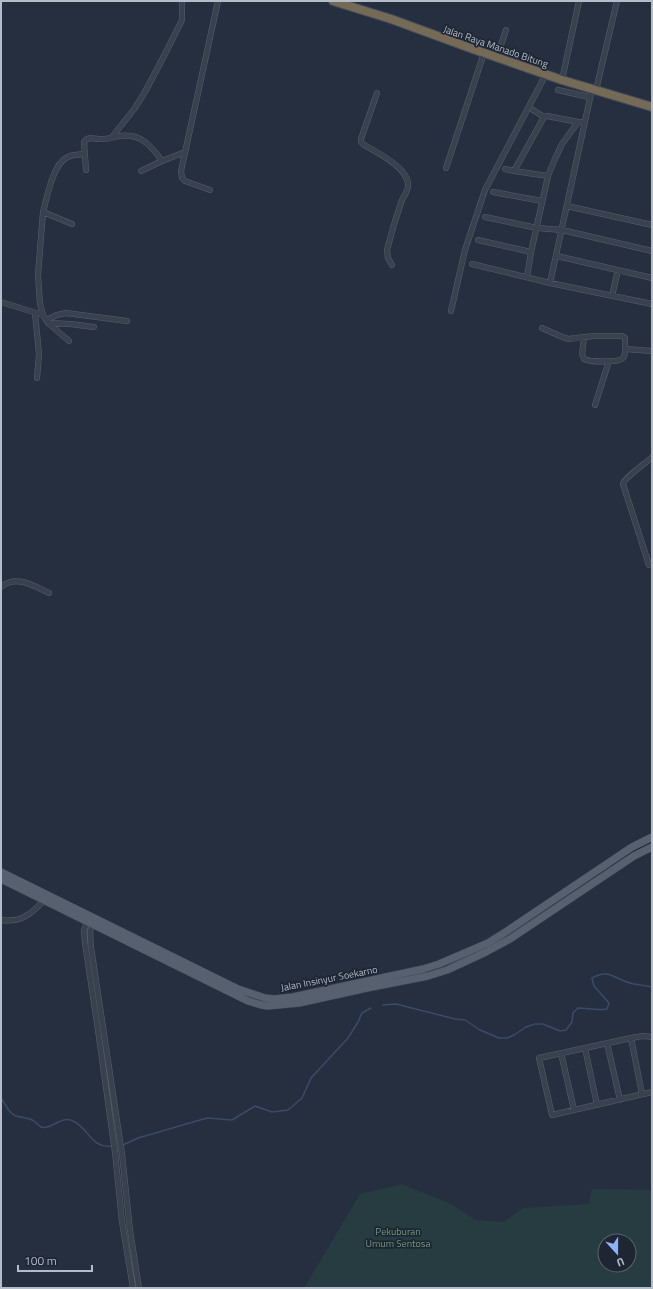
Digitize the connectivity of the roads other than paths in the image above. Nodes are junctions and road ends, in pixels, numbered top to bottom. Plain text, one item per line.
1 (182, 1) edge
2 (218, 1) edge
3 (333, 1) edge
4 (579, 1) edge
5 (617, 1) edge
6 (506, 30) dead end
7 (484, 53) junction
8 (497, 57) junction
9 (546, 74) junction
10 (562, 80) junction
11 (558, 90) dead end
12 (592, 92) junction
13 (377, 93) dead end
14 (652, 107) edge
15 (532, 110) dead end
16 (544, 117) junction
17 (581, 122) junction
18 (112, 137) junction
19 (185, 152) junction
20 (84, 154) junction
21 (162, 161) junction
22 (446, 168) dead end
23 (505, 169) dead end
24 (86, 170) dead end
25 (141, 171) dead end
26 (514, 171) junction
27 (548, 176) junction
28 (210, 190) dead end
29 (493, 192) dead end
30 (542, 201) junction
31 (567, 206) junction
32 (43, 212) junction
33 (485, 217) dead end
34 (72, 224) dead end
35 (652, 225) edge
36 (537, 228) junction
37 (562, 230) junction
38 (478, 240) dead end
39 (652, 251) edge
40 (531, 252) junction
41 (557, 256) junction
42 (472, 264) dead end
43 (392, 265) dead end
44 (618, 270) junction
45 (527, 277) junction
46 (652, 278) edge
47 (550, 283) junction
48 (612, 296) junction
49 (1, 302) edge
50 (652, 304) edge
51 (451, 311) dead end
52 (35, 313) junction
53 (46, 319) junction
54 (127, 321) dead end
55 (94, 327) dead end
56 (542, 328) dead end
57 (584, 337) junction
58 (69, 341) dead end
59 (625, 348) junction
60 (652, 351) edge
61 (609, 361) junction
62 (37, 378) dead end
63 (595, 405) dead end
64 (652, 457) edge
65 (649, 565) dead end
66 (1, 587) edge
67 (49, 593) dead end
68 (652, 837) edge
69 (652, 847) edge
70 (1, 872) edge
71 (1, 879) edge
72 (44, 900) junction
73 (1, 920) edge
74 (91, 920) junction
75 (404, 973) junction
76 (405, 981) junction
77 (652, 1037) edge
78 (631, 1038) junction
79 (607, 1043) junction
80 (585, 1048) junction
81 (561, 1053) junction
82 (652, 1092) edge
83 (642, 1094) junction
84 (620, 1100) junction
85 (597, 1105) junction
86 (574, 1110) junction
87 (120, 1140) junction
88 (113, 1141) junction
89 (122, 1222) junction
90 (129, 1222) junction
91 (133, 1288) edge
92 (139, 1288) edge

1 - 18 street
2 - 19 street
3 - 7 highway, Jalan Raya Manado Bitung
4 - 10 street
5 - 12 street
6 - 8 street
7 - 8 highway, Jalan Raya Manado Bitung
7 - 22 street
8 - 9 highway, Jalan Raya Manado Bitung
9 - 10 highway, Jalan Raya Manado Bitung
9 - 51 street
10 - 12 highway, Jalan Raya Manado Bitung
11 - 12 street
12 - 14 highway, Jalan Raya Manado Bitung
12 - 17 street
13 - 43 street
15 - 16 street
16 - 17 street
16 - 26 street
17 - 27 street
17 - 31 street
18 - 20 street
18 - 21 street
19 - 21 street
19 - 28 street
20 - 24 street
20 - 32 street
21 - 25 street
23 - 26 street
26 - 27 street
27 - 30 street
29 - 30 street
30 - 36 street
31 - 35 street
31 - 37 street
32 - 34 street
32 - 53 street
33 - 36 street
36 - 37 street
36 - 40 street
37 - 39 street
37 - 41 street
38 - 40 street
40 - 45 street
41 - 44 street
41 - 47 street
42 - 45 street
44 - 46 street
44 - 48 street
45 - 47 street
47 - 48 street
48 - 50 street
49 - 52 street
52 - 53 street
52 - 62 street
53 - 54 street
53 - 55 street
53 - 58 street
56 - 57 street
57 - 59 street
57 - 61 street
59 - 60 street
59 - 61 street
61 - 63 street
64 - 65 street
66 - 67 street
68 - 75 main road, Jalan Insinyur Soekarno
69 - 76 main road, Jalan Insinyur Soekarno
70 - 74 main road, Jalan Insinyur Soekarno
71 - 72 main road, Jalan Insinyur Soekarno
72 - 73 street
72 - 74 main road, Jalan Insinyur Soekarno
74 - 75 main road, Jalan Insinyur Soekarno
74 - 76 main road, Jalan Insinyur Soekarno
74 - 87 street
74 - 88 street
75 - 76 main road
77 - 78 street
78 - 79 street
78 - 83 street
79 - 80 street
79 - 84 street
80 - 81 street
80 - 85 street
81 - 86 street
81 - 86 street
82 - 83 street
83 - 84 street
84 - 85 street
85 - 86 street
87 - 88 street
87 - 90 street
88 - 89 street
89 - 90 street
89 - 91 street
90 - 92 street

